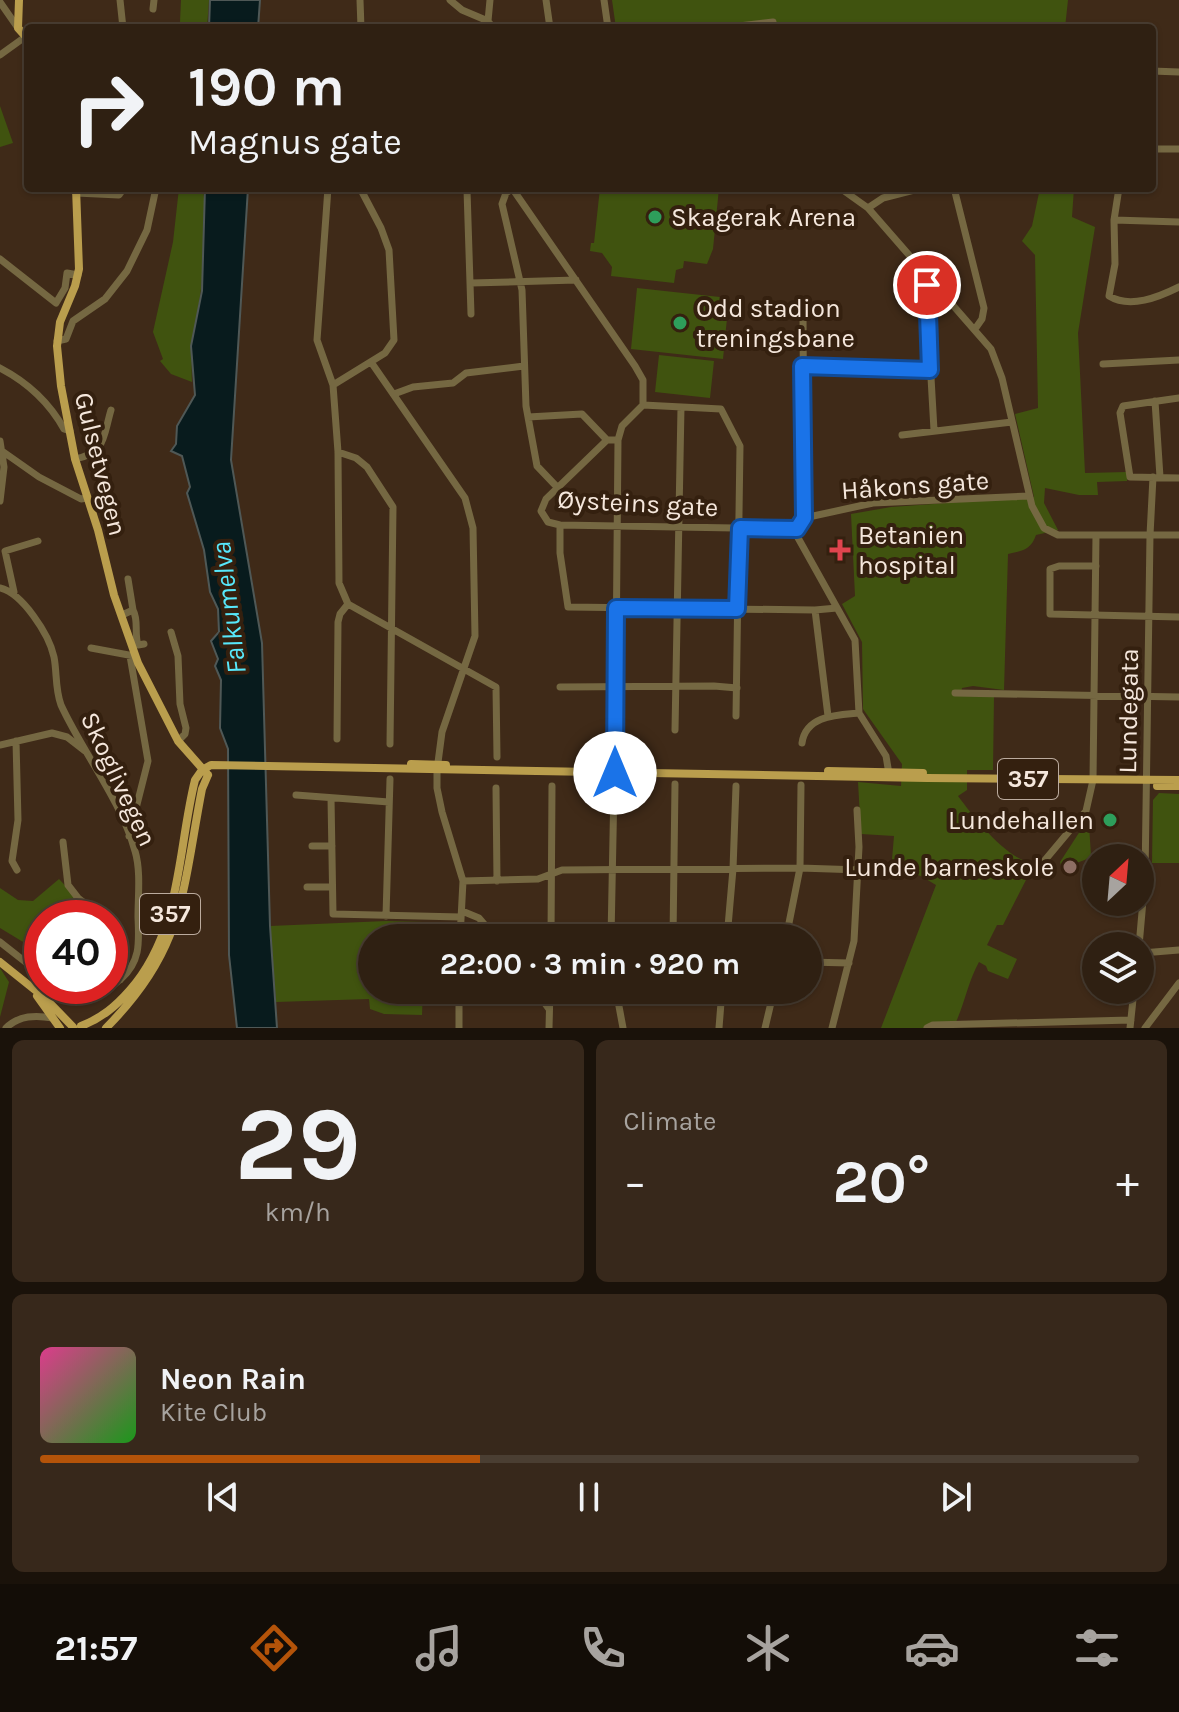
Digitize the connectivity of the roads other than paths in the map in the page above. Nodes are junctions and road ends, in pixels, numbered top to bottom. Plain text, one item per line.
1 (19, 0) edge
2 (120, 0) edge
3 (154, 0) edge
4 (360, 0) edge
5 (450, 0) edge
6 (490, 0) edge
7 (546, 0) edge
8 (604, 0) edge
9 (0, 2) edge
10 (153, 9) dead end
11 (773, 22) dead end
12 (123, 24) edge
13 (361, 24) edge
14 (489, 24) edge
15 (491, 24) edge
16 (549, 24) edge
17 (607, 24) edge
18 (756, 24) edge
19 (18, 28) junction
20 (24, 36) edge
21 (24, 42) edge
22 (0, 55) edge
23 (1156, 71) edge
24 (1179, 72) edge
25 (1156, 149) edge
26 (1179, 149) edge
27 (76, 192) edge
28 (93, 192) edge
29 (121, 192) edge
30 (155, 192) edge
31 (328, 192) edge
32 (362, 192) edge
33 (467, 192) edge
34 (508, 192) edge
35 (515, 192) edge
36 (846, 192) edge
37 (906, 192) edge
38 (955, 192) edge
39 (1118, 192) edge
40 (868, 208) junction
41 (1114, 220) junction
42 (1179, 222) edge
43 (0, 259) edge
44 (78, 275) junction
45 (576, 280) junction
46 (931, 280) junction
47 (520, 282) junction
48 (471, 283) junction
49 (1179, 287) edge
50 (803, 308) dead end
51 (471, 314) dead end
52 (975, 329) junction
53 (57, 341) junction
54 (1179, 360) edge
55 (371, 362) junction
56 (1103, 364) dead end
57 (524, 366) junction
58 (802, 366) junction
59 (0, 368) edge
60 (930, 370) junction
61 (333, 385) junction
62 (394, 394) junction
63 (1179, 398) edge
64 (1155, 401) junction
65 (643, 405) junction
66 (681, 407) junction
67 (111, 410) dead end
68 (528, 417) junction
69 (1012, 422) junction
70 (934, 430) junction
71 (70, 431) junction
72 (902, 435) dead end
73 (607, 440) junction
74 (618, 440) junction
75 (0, 441) edge
76 (2, 451) junction
77 (338, 452) junction
78 (75, 459) junction
79 (1157, 477) junction
80 (1179, 478) edge
81 (557, 487) junction
82 (1029, 496) junction
83 (87, 498) junction
84 (0, 501) edge
85 (804, 518) junction
86 (560, 525) junction
87 (617, 526) junction
88 (678, 527) junction
89 (740, 528) junction
90 (797, 529) junction
91 (1096, 535) junction
92 (1150, 535) junction
93 (1179, 535) edge
94 (38, 541) dead end
95 (1096, 566) junction
96 (128, 579) dead end
97 (0, 588) edge
98 (14, 592) junction
99 (348, 604) junction
100 (616, 608) junction
101 (837, 608) junction
102 (677, 609) junction
103 (737, 609) junction
104 (133, 610) junction
105 (815, 610) junction
106 (122, 615) junction
107 (1095, 616) junction
108 (1149, 616) junction
109 (1179, 617) edge
110 (391, 629) junction
111 (171, 632) dead end
112 (144, 644) dead end
113 (91, 648) dead end
114 (133, 656) junction
115 (464, 670) junction
116 (560, 687) dead end
117 (676, 687) junction
118 (615, 688) junction
119 (737, 688) junction
120 (955, 693) dead end
121 (1094, 696) junction
122 (1148, 696) junction
123 (1179, 697) edge
124 (859, 713) junction
125 (736, 716) dead end
126 (828, 716) junction
127 (675, 730) dead end
128 (337, 739) dead end
129 (16, 741) junction
130 (178, 741) junction
131 (802, 743) dead end
132 (390, 744) dead end
133 (0, 745) edge
134 (87, 751) junction
135 (497, 757) dead end
136 (437, 767) junction
137 (615, 770) junction
138 (205, 773) junction
139 (889, 774) junction
140 (390, 779) dead end
141 (1093, 780) junction
142 (1147, 782) junction
143 (1179, 783) edge
144 (675, 784) dead end
145 (801, 785) dead end
146 (552, 786) dead end
147 (614, 786) dead end
148 (736, 786) dead end
149 (496, 788) dead end
150 (296, 795) dead end
151 (331, 798) junction
152 (389, 802) junction
153 (857, 810) dead end
154 (129, 836) junction
155 (63, 842) dead end
156 (332, 843) junction
157 (312, 846) dead end
158 (1040, 866) dead end
159 (800, 868) junction
160 (675, 869) junction
161 (733, 869) junction
162 (858, 869) junction
163 (17, 870) dead end
164 (613, 870) junction
165 (891, 871) dead end
166 (551, 873) junction
167 (463, 881) junction
168 (497, 881) junction
169 (307, 887) dead end
170 (332, 887) junction
171 (83, 900) edge
172 (461, 914) junction
173 (386, 916) junction
174 (461, 924) edge
175 (484, 924) edge
176 (551, 924) edge
177 (611, 924) edge
178 (673, 924) edge
179 (728, 924) edge
180 (789, 924) edge
181 (1141, 932) edge
182 (0, 942) edge
183 (1154, 950) edge
184 (1179, 950) edge
185 (0, 962) edge
186 (24, 962) edge
187 (822, 962) edge
188 (849, 963) junction
189 (128, 970) edge
190 (24, 982) edge
191 (1179, 983) edge
192 (43, 1004) edge
193 (52, 1004) edge
194 (459, 1004) edge
195 (545, 1004) edge
196 (549, 1004) edge
197 (619, 1004) edge
198 (721, 1004) edge
199 (771, 1004) edge
200 (1132, 1004) edge
201 (549, 1009) junction
202 (53, 1018) junction
203 (1130, 1024) edge
204 (1045, 1025) edge
205 (984, 1026) edge
206 (78, 1027) edge
207 (6, 1028) edge
208 (60, 1028) edge
209 (106, 1028) edge
210 (459, 1028) edge
211 (549, 1028) edge
212 (623, 1028) edge
213 (719, 1028) edge
214 (765, 1028) edge
215 (831, 1028) edge
216 (927, 1028) edge
217 (1145, 1028) edge

1 - 19 main road
2 - 12 street
3 - 10 street
4 - 13 street
5 - 14 street
6 - 15 street
7 - 16 street
8 - 17 street
9 - 19 street
11 - 18 street
19 - 20 main road
21 - 22 street
23 - 24 street
25 - 26 street
27 - 44 main road, Gulsetvegen
28 - 29 street
30 - 53 street
31 - 61 street
32 - 55 street
33 - 48 street
34 - 47 street
35 - 45 street
36 - 40 street
37 - 40 street
38 - 52 street
39 - 41 street
40 - 46 street
41 - 42 street
41 - 49 street
43 - 44 street
44 - 53 main road, Gulsetvegen
45 - 47 street
45 - 65 street
46 - 52 street
46 - 60 street
47 - 48 street
47 - 57 street
48 - 51 street
50 - 58 street
52 - 69 street
53 - 71 main road, Gulsetvegen
54 - 56 street
55 - 61 street
55 - 62 street
57 - 62 street
57 - 68 street
58 - 60 street
58 - 85 street
59 - 71 street
60 - 70 street
61 - 77 street
62 - 115 street
63 - 64 street
64 - 79 street, Lundegata
64 - 79 street
65 - 66 street
65 - 74 street
66 - 88 street
66 - 89 street
67 - 78 street
68 - 73 street
68 - 81 street
69 - 70 street
69 - 82 street
70 - 72 street
71 - 78 main road, Gulsetvegen
73 - 74 street
73 - 81 street, Øysteins gate
74 - 87 street
75 - 76 street
76 - 83 street
76 - 84 street
77 - 99 street
77 - 110 street
78 - 83 main road, Gulsetvegen
79 - 80 street
79 - 92 street, Lundegata
81 - 86 street, Øysteins gate
82 - 85 street, Håkons gate
82 - 91 street
83 - 106 main road, Gulsetvegen
85 - 90 street
86 - 87 street, Øysteins gate
86 - 100 street
87 - 88 street, Øysteins gate
87 - 100 street
88 - 89 street, Øysteins gate
88 - 102 street
89 - 90 street, Øysteins gate
89 - 103 street
90 - 101 street
91 - 92 street
91 - 95 street
92 - 93 street
92 - 108 street, Lundegata
94 - 98 street, Skoglivegen
95 - 107 street
95 - 107 street
96 - 104 street
97 - 98 street
98 - 134 street, Skoglivegen
99 - 110 street
99 - 128 street
100 - 102 street
100 - 118 street
101 - 105 street
101 - 124 street
102 - 103 street
102 - 117 street
103 - 105 street
103 - 119 street
104 - 106 street
104 - 112 street
105 - 126 street
106 - 114 main road, Gulsetvegen
107 - 108 street
107 - 121 street
108 - 109 street
108 - 122 street, Lundegata
110 - 115 street
110 - 132 street
111 - 130 street
113 - 114 street
114 - 130 main road, Gulsetvegen
114 - 154 street
115 - 135 street
115 - 136 street
116 - 118 street
117 - 118 street
117 - 119 street
117 - 127 street
118 - 137 street
119 - 125 street
120 - 121 street
121 - 122 street
121 - 141 street
122 - 123 street
122 - 142 street, Lundegata
124 - 126 street
124 - 139 street
126 - 131 street
129 - 133 street
129 - 134 street
129 - 163 street
130 - 138 main road, Gulsetvegen
134 - 154 street, Skoglivegen
136 - 137 main road, 357
136 - 138 main road, 357
136 - 167 street
137 - 139 main road, 357
138 - 206 main road, 357
138 - 209 main road, 357
139 - 141 main road, 357
140 - 152 street
141 - 142 main road, 357
141 - 158 street
142 - 143 main road, 357
142 - 181 street, Lundegata
144 - 160 street
145 - 159 street
146 - 166 street
147 - 164 street
148 - 161 street
149 - 168 street
150 - 151 street
151 - 152 street
151 - 156 street
152 - 173 street
153 - 162 street
154 - 189 street, Skoglivegen
155 - 171 street
156 - 157 street
156 - 170 street
159 - 161 street
159 - 162 street
159 - 180 street
160 - 161 street
160 - 164 street
160 - 178 street
161 - 179 street
162 - 165 street
162 - 188 street
164 - 166 street
164 - 177 street
166 - 168 street
166 - 176 street
167 - 168 street
167 - 172 street
169 - 170 street
170 - 173 street
172 - 173 street
172 - 174 street
172 - 175 street
182 - 186 street
183 - 184 street
185 - 190 main road, 357
187 - 188 street
188 - 215 street
191 - 217 street
192 - 202 main road, 357
193 - 206 main road, 357
194 - 210 street
195 - 201 street
196 - 201 street
197 - 212 street
198 - 213 street
199 - 214 street
200 - 203 street
201 - 211 street
202 - 207 street
202 - 208 main road, 357
203 - 204 street
204 - 205 street
205 - 216 street

